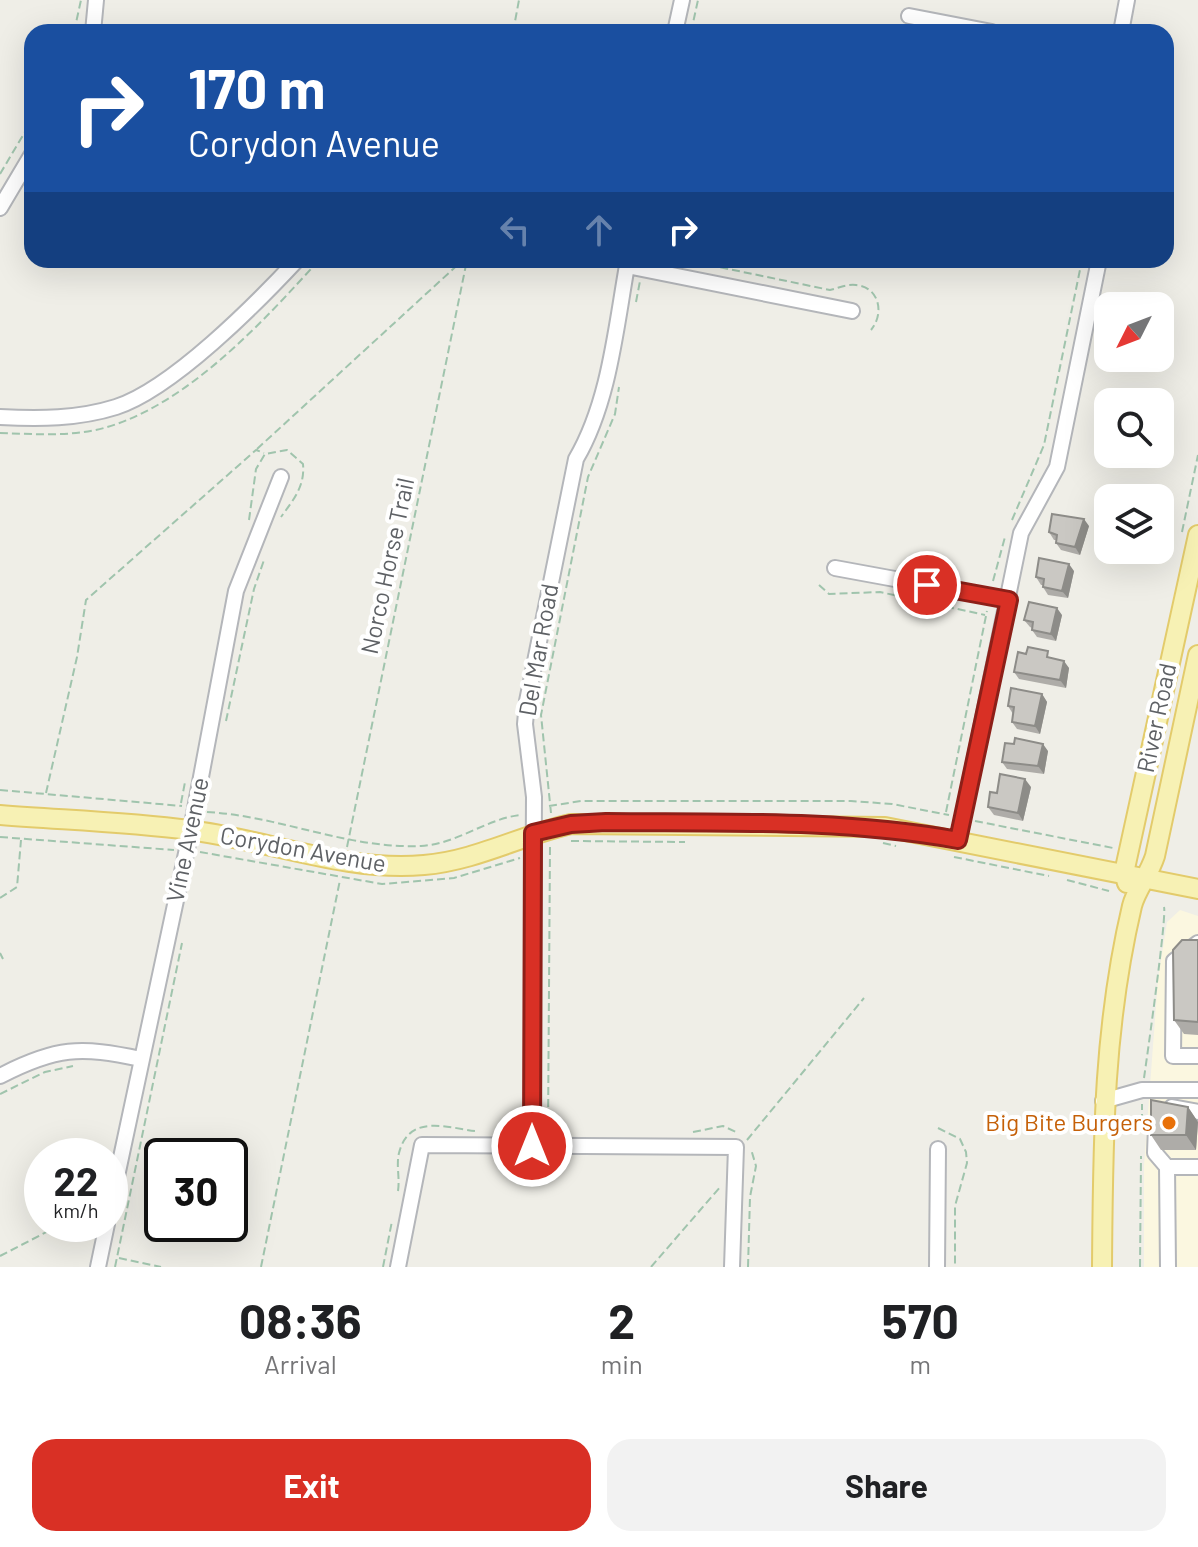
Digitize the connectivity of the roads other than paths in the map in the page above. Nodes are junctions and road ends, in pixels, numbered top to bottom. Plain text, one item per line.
1 (96, 0) edge
2 (682, 0) edge
3 (1127, 0) edge
4 (909, 16) dead end
5 (94, 24) edge
6 (677, 24) edge
7 (950, 24) edge
8 (1122, 24) edge
9 (24, 168) edge
10 (0, 208) edge
11 (289, 268) edge
12 (627, 268) edge
13 (651, 268) edge
14 (1097, 268) edge
15 (852, 311) dead end
16 (0, 417) edge
17 (281, 477) dead end
18 (1198, 535) edge
19 (835, 568) dead end
20 (1009, 600) junction
21 (1198, 655) edge
22 (0, 815) edge
23 (191, 830) junction
24 (533, 833) junction
25 (958, 840) junction
26 (1124, 873) junction
27 (1149, 877) junction
28 (1198, 889) edge
29 (1133, 900) junction
30 (1198, 943) edge
31 (1198, 1056) edge
32 (141, 1059) junction
33 (0, 1076) edge
34 (1198, 1090) edge
35 (1103, 1101) junction
36 (1198, 1112) edge
37 (125, 1138) edge
38 (532, 1146) junction
39 (938, 1149) dead end
40 (1167, 1167) junction
41 (1198, 1167) edge
42 (103, 1242) edge
43 (98, 1267) edge
44 (398, 1267) edge
45 (732, 1267) edge
46 (937, 1267) edge
47 (1102, 1267) edge
48 (1168, 1267) edge

1 - 5 street
2 - 6 street
3 - 8 street
4 - 7 street
9 - 10 street
11 - 16 street
12 - 24 street, Del Mar Road
13 - 15 street
14 - 20 street
17 - 23 street, Vine Avenue
18 - 26 main road, River Road
19 - 20 street
20 - 25 street
21 - 27 main road, River Road
22 - 23 main road, Corydon Avenue
23 - 24 main road, Corydon Avenue
23 - 32 street, Vine Avenue
24 - 25 main road, Corydon Avenue
24 - 38 street, Del Mar Road
25 - 26 main road, Corydon Avenue
26 - 27 main road, Corydon Avenue
26 - 29 main road, River Road
27 - 28 main road, Corydon Avenue
27 - 29 main road, River Road
29 - 35 main road, River Road
30 - 31 street
32 - 33 street
32 - 37 street, Vine Avenue
34 - 35 street
35 - 47 main road, River Road
36 - 40 street
38 - 44 street
38 - 45 street
39 - 46 street
40 - 41 street
40 - 48 street
42 - 43 street

